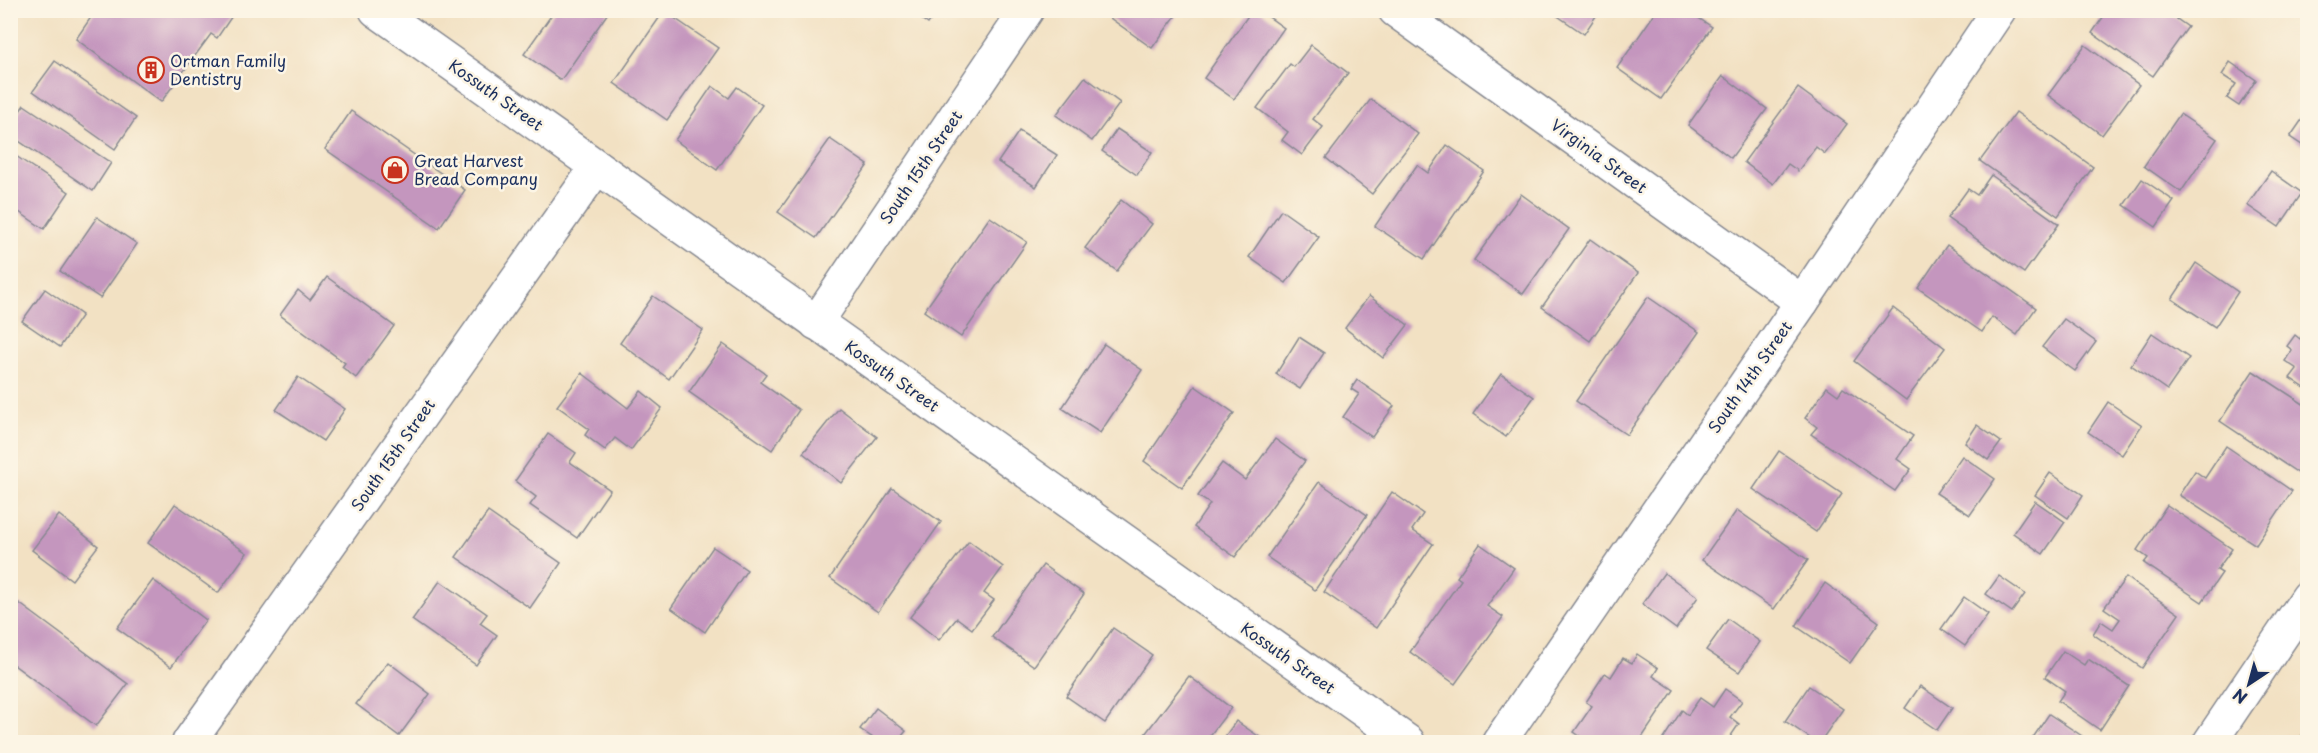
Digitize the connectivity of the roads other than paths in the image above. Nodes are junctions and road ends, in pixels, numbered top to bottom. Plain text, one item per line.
1 (376, 10) edge
2 (1027, 10) edge
3 (1395, 10) edge
4 (1999, 10) edge
5 (597, 167) junction
6 (1802, 302) junction
7 (816, 323) junction
8 (2307, 597) edge
9 (189, 742) edge
10 (1408, 742) edge
11 (1499, 742) edge
12 (2210, 742) edge

1 - 5 street, Kossuth Street
2 - 7 street, South 15th Street
3 - 6 street, Virginia Street
4 - 6 street, South 14th Street
5 - 7 street, Kossuth Street
5 - 9 street, South 15th Street
6 - 11 street, South 14th Street
7 - 10 street, Kossuth Street
8 - 12 street

